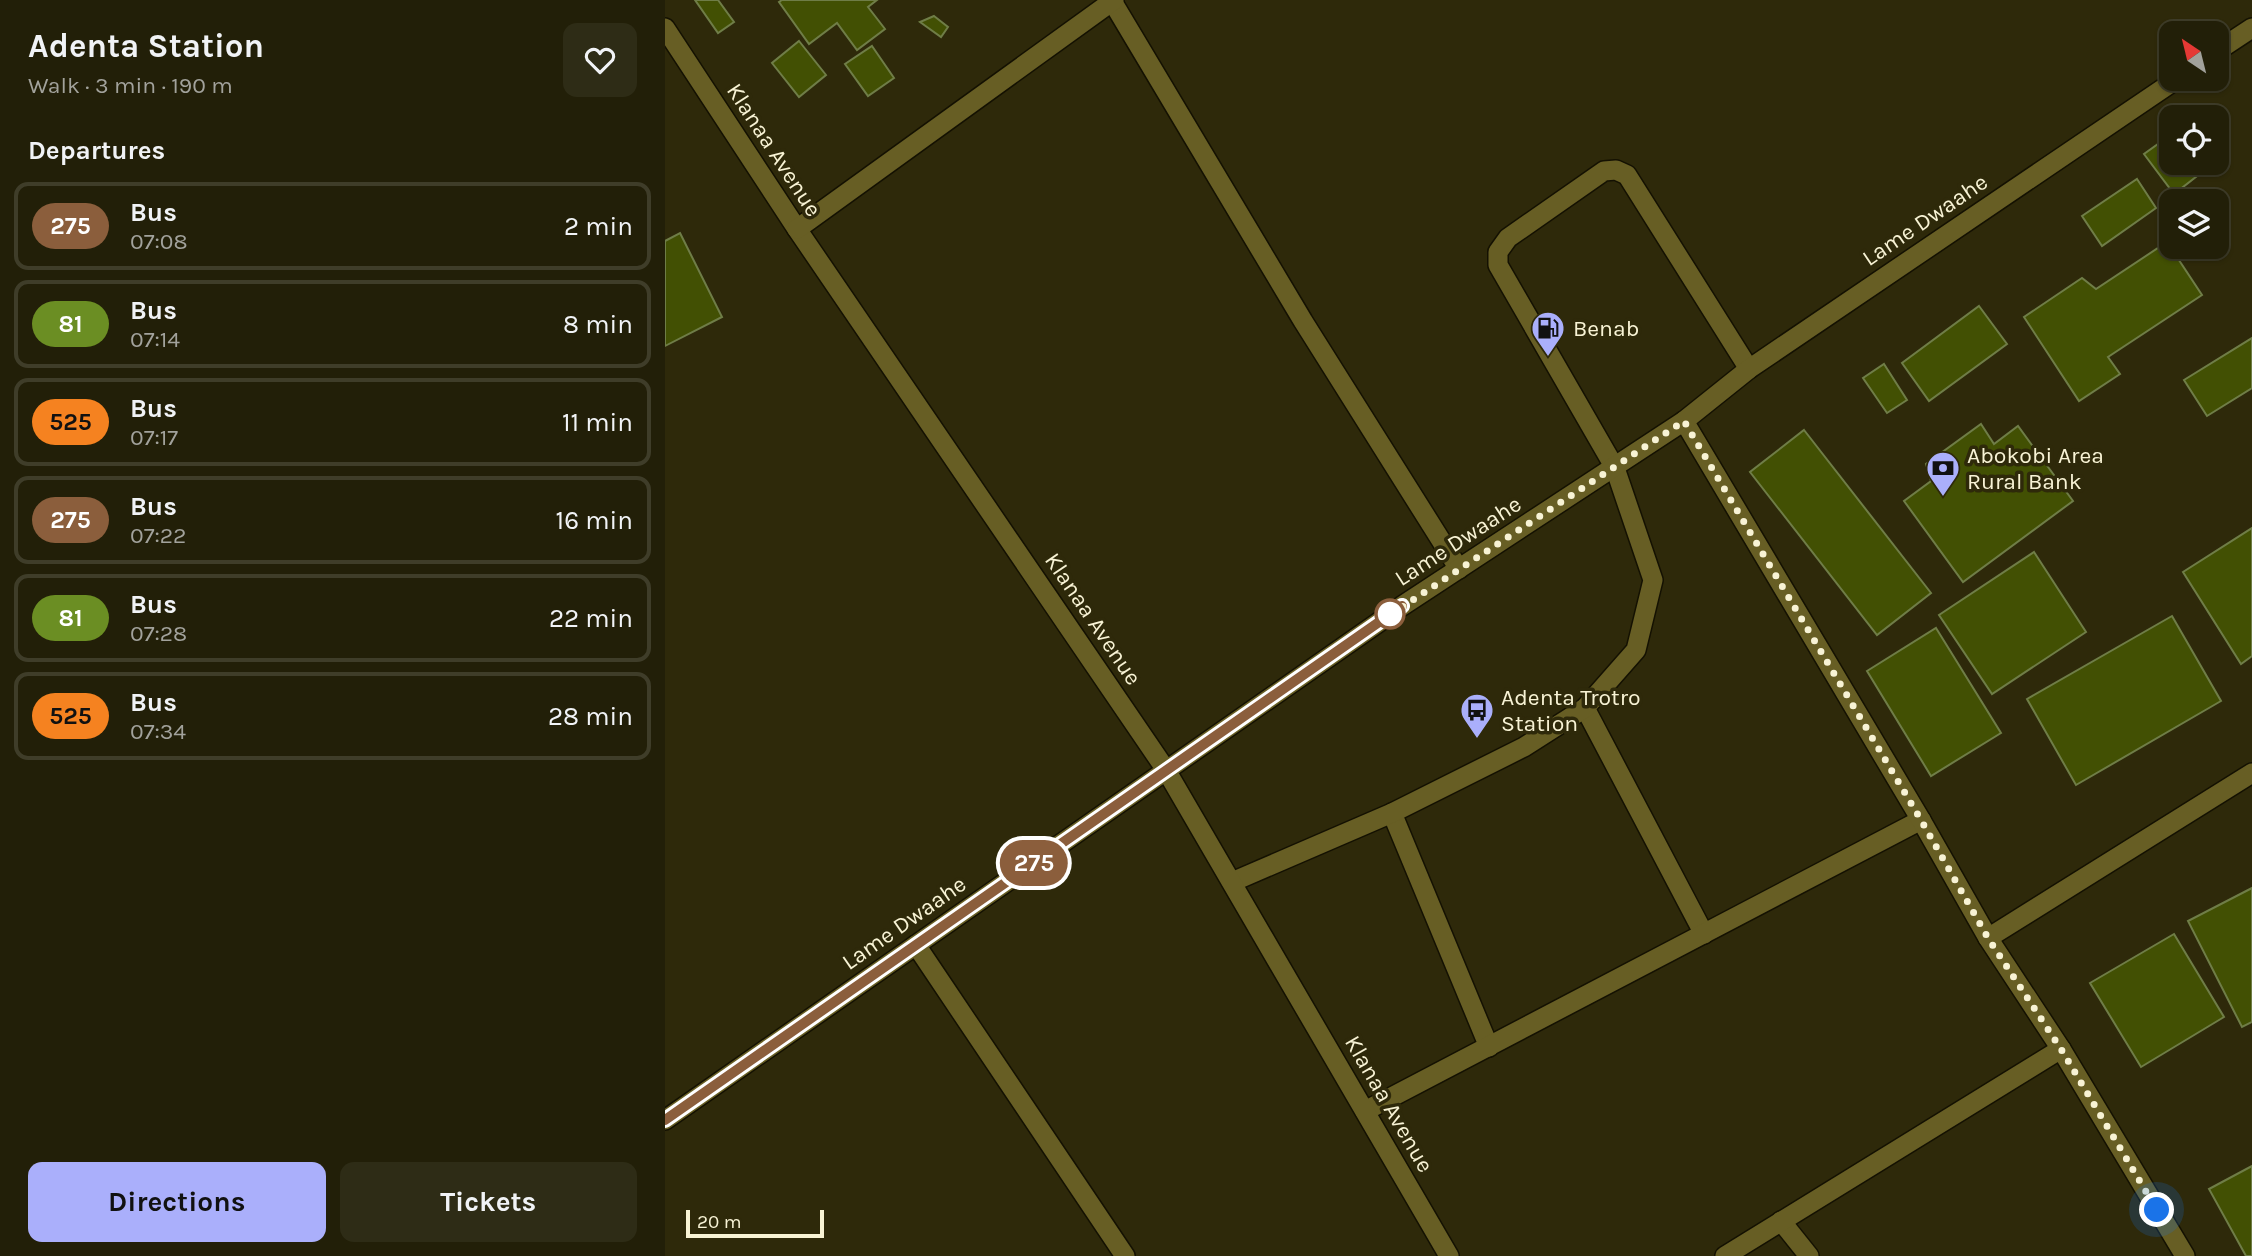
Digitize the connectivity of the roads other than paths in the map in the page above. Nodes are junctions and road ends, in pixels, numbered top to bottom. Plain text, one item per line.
1 (1113, 1) edge
2 (665, 28) edge
3 (2252, 28) edge
4 (2229, 43) edge
5 (2159, 91) edge
6 (797, 229) junction
7 (1749, 369) junction
8 (1684, 421) junction
9 (1615, 468) junction
10 (1459, 569) junction
11 (1585, 708) junction
12 (1166, 770) junction
13 (2252, 773) edge
14 (1392, 813) junction
15 (1921, 820) junction
16 (1232, 882) junction
17 (1704, 934) junction
18 (1988, 938) junction
19 (916, 945) junction
20 (1489, 1046) junction
21 (2061, 1049) junction
22 (1365, 1111) junction
23 (665, 1120) edge
24 (1781, 1221) junction
25 (1125, 1256) edge
26 (1449, 1256) edge
27 (1725, 1256) edge
28 (1809, 1256) edge
29 (2185, 1256) edge

1 - 6 street
1 - 10 street
2 - 6 street, Klanaa Avenue
3 - 4 street
5 - 7 street, Lame Dwaahe
6 - 12 street, Klanaa Avenue
7 - 8 street, Lame Dwaahe
7 - 9 street
8 - 9 street, Lame Dwaahe
8 - 15 street
9 - 10 street, Lame Dwaahe
9 - 11 street
10 - 12 street, Lame Dwaahe
11 - 14 street
11 - 17 street
12 - 16 street, Klanaa Avenue
12 - 19 street, Lame Dwaahe
13 - 18 street
14 - 16 street
14 - 20 street
15 - 17 street
15 - 18 street
16 - 22 street, Klanaa Avenue
17 - 20 street
18 - 21 street
19 - 23 street, Lame Dwaahe
19 - 25 street
20 - 22 street
21 - 24 street
21 - 29 street
22 - 26 street, Klanaa Avenue
24 - 27 street
24 - 28 street

